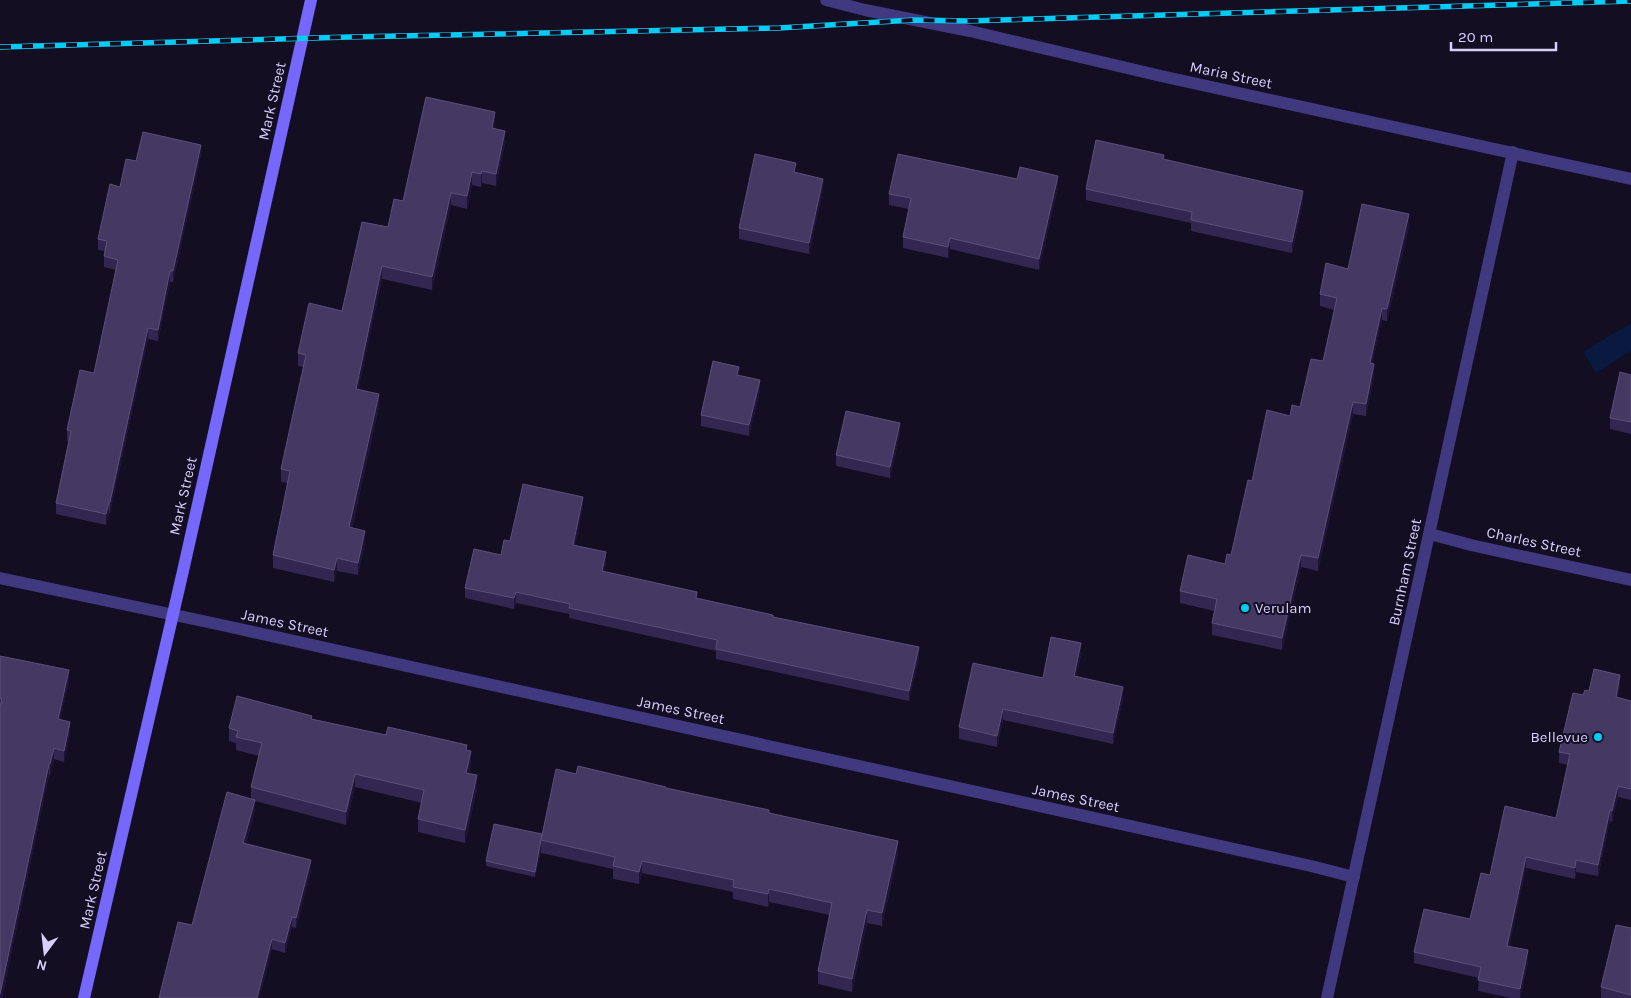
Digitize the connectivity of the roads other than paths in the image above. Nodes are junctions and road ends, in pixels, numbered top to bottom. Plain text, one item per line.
1 (311, 0) edge
2 (826, 0) edge
3 (1513, 152) junction
4 (1631, 179) edge
5 (1430, 534) junction
6 (0, 578) edge
7 (1631, 580) edge
8 (173, 615) junction
9 (1354, 877) junction
10 (84, 998) edge
11 (1327, 998) edge

1 - 8 street, Mark Street
2 - 3 street, Maria Street
3 - 4 street, Maria Street
3 - 5 street, Burnham Street
5 - 7 street, Charles Street
5 - 9 street, Burnham Street
6 - 8 street, James Street
8 - 9 street, James Street
8 - 10 street, Mark Street
9 - 11 street, Burnham Street

